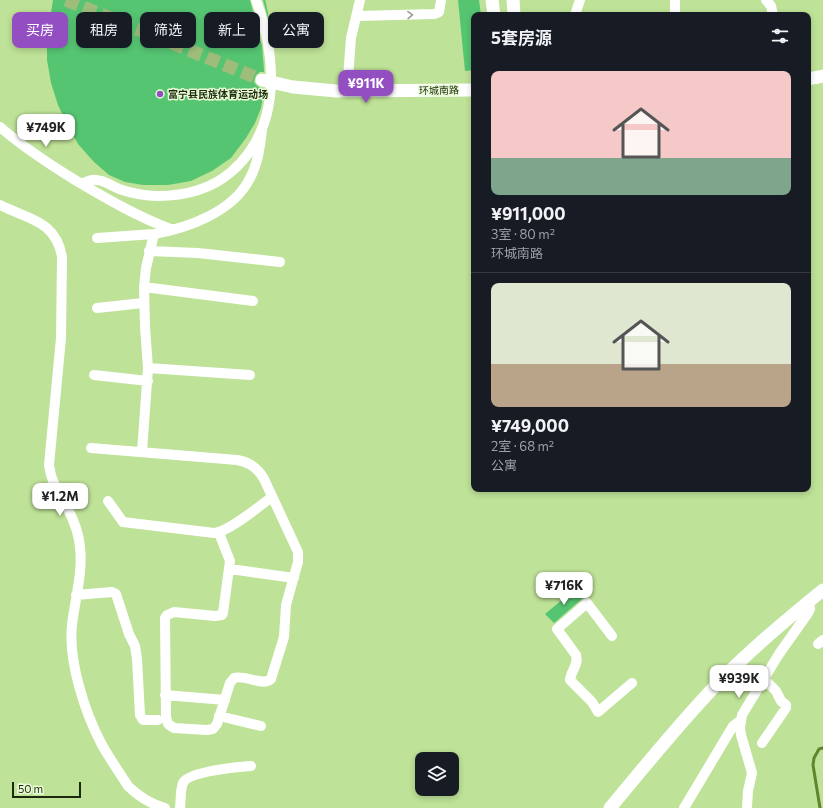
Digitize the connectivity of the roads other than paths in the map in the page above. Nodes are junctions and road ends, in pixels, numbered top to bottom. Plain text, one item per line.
1 (256, 0) edge
2 (356, 0) edge
3 (441, 0) edge
4 (492, 0) edge
5 (513, 0) edge
6 (580, 0) edge
7 (675, 0) edge
8 (766, 0) edge
9 (494, 12) edge
10 (514, 12) edge
11 (576, 12) edge
12 (675, 12) edge
13 (772, 12) edge
14 (357, 16) junction
15 (823, 76) edge
16 (811, 78) edge
17 (267, 81) junction
18 (471, 90) edge
19 (347, 91) junction
20 (0, 127) edge
21 (262, 130) junction
22 (82, 184) junction
23 (0, 205) edge
24 (173, 230) junction
25 (154, 234) junction
26 (97, 238) dead end
27 (149, 251) junction
28 (280, 262) dead end
29 (144, 287) junction
30 (253, 301) dead end
31 (143, 303) junction
32 (97, 308) dead end
33 (148, 368) junction
34 (250, 375) dead end
35 (94, 376) dead end
36 (148, 381) junction
37 (91, 448) dead end
38 (142, 452) junction
39 (272, 496) junction
40 (108, 501) dead end
41 (219, 533) junction
42 (230, 569) junction
43 (294, 578) junction
44 (823, 590) edge
45 (76, 595) junction
46 (809, 601) junction
47 (612, 636) dead end
48 (764, 678) junction
49 (632, 683) dead end
50 (165, 695) junction
51 (225, 700) junction
52 (219, 716) junction
53 (158, 720) dead end
54 (741, 720) junction
55 (261, 726) dead end
56 (762, 743) dead end
57 (252, 766) dead end
58 (165, 808) edge
59 (180, 808) edge
60 (610, 808) edge
61 (684, 808) edge
62 (747, 808) edge

1 - 17 street
2 - 14 street
14 -> 3 street
4 - 9 main road
5 - 10 main road
6 - 11 street
7 - 12 street
8 - 13 street
14 - 19 street
15 - 16 main road
17 - 19 main road, 环城南路
17 - 21 street
18 - 19 main road, 环城南路
20 - 22 street
21 - 22 street
21 - 24 street
22 - 24 street
23 - 45 street
24 - 25 street
25 - 26 street
25 - 27 street
27 - 28 street
27 - 29 street
29 - 30 street
29 - 31 street
31 - 32 street
31 - 33 street
33 - 34 street
33 - 36 street
35 - 36 street
36 - 38 street
37 - 38 street
38 - 39 street
39 - 41 street
39 - 43 street
40 - 41 street
41 - 42 street
42 - 43 street
42 - 50 street
43 - 51 street
44 - 46 main road
45 - 53 street
45 - 58 street
46 - 48 street
46 - 60 main road
47 - 49 street
48 - 54 street
48 - 56 street
50 - 51 street
50 - 52 street
51 - 52 street
52 - 55 street
54 - 61 street
54 - 62 street
57 - 59 street

